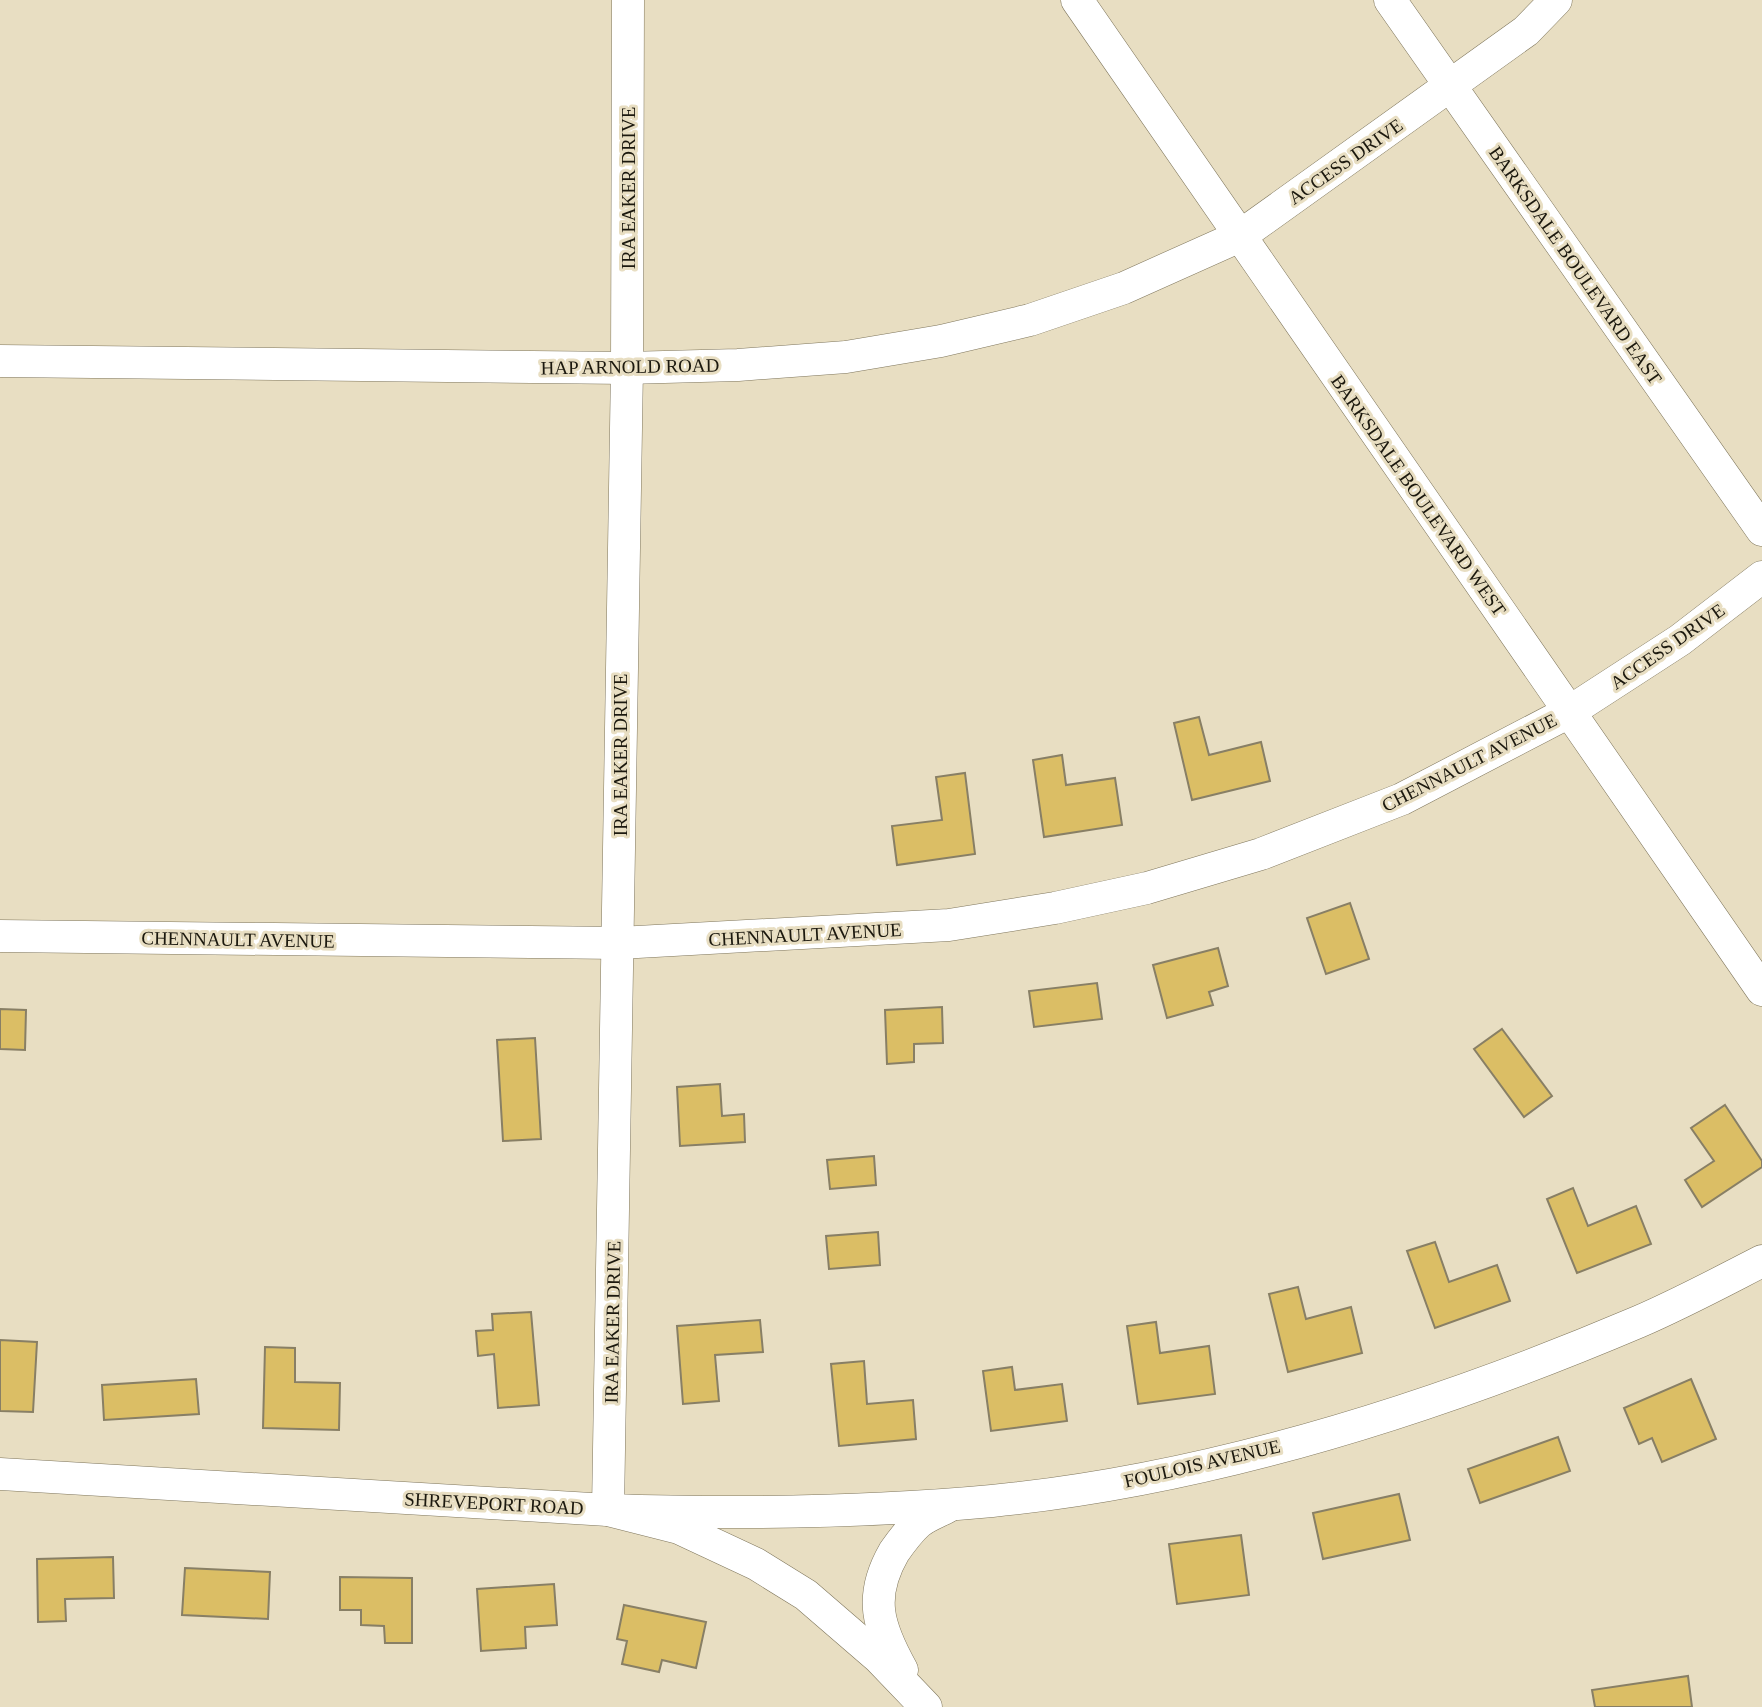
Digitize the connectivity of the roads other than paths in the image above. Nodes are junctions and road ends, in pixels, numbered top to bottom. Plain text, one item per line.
1 (628, 0) edge
2 (1077, 0) edge
3 (1390, 0) edge
4 (1556, 0) edge
5 (1451, 86) junction
6 (1240, 236) junction
7 (0, 361) edge
8 (627, 368) junction
9 (1762, 530) edge
10 (1762, 578) edge
11 (1569, 712) junction
12 (0, 936) edge
13 (619, 943) junction
14 (1762, 990) edge
15 (1762, 1261) edge
16 (0, 1474) edge
17 (952, 1504) junction
18 (608, 1510) junction
19 (921, 1701) edge

1 - 8 street, IRA EAKER DRIVE
2 - 6 street, BARKSDALE BOULEVARD WEST
3 - 5 street, BARKSDALE BOULEVARD EAST
4 - 5 street, ACCESS DRIVE
5 - 6 street, ACCESS DRIVE
5 - 9 street, BARKSDALE BOULEVARD EAST
6 - 8 street, HAP ARNOLD ROAD
6 - 11 street, BARKSDALE BOULEVARD WEST
7 - 8 street, HAP ARNOLD ROAD
8 - 13 street, IRA EAKER DRIVE
10 - 11 street, ACCESS DRIVE
11 - 13 street, CHENNAULT AVENUE
11 - 14 street, BARKSDALE BOULEVARD WEST
12 - 13 street, CHENNAULT AVENUE
13 - 18 street, IRA EAKER DRIVE
15 - 17 street, FOULOIS AVENUE
16 - 18 street, SHREVEPORT ROAD
17 - 18 street, FOULOIS AVENUE
17 - 19 street
18 - 19 street, SHREVEPORT ROAD

